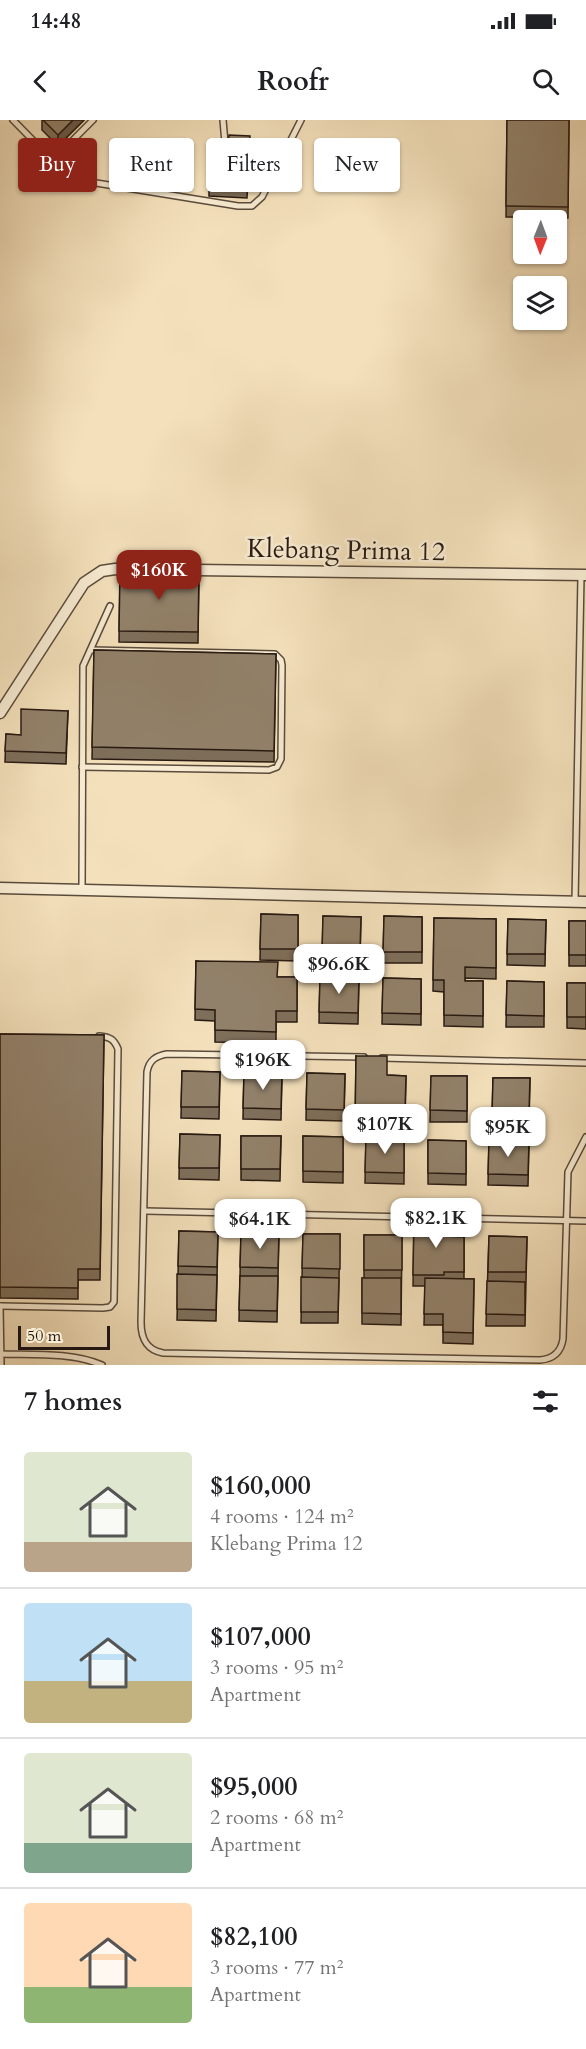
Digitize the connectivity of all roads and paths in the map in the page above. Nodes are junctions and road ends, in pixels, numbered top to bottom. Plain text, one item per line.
1 (13, 120) edge
2 (93, 120) edge
3 (223, 120) edge
4 (301, 120) edge
5 (75, 138) edge
6 (225, 138) edge
7 (584, 576) edge
8 (110, 606) dead end
9 (91, 650) junction
10 (0, 713) edge
11 (82, 767) junction
12 (0, 888) edge
13 (82, 890) junction
14 (581, 902) edge
15 (90, 1036) edge
16 (368, 1058) edge
17 (379, 1058) edge
18 (586, 1064) edge
19 (586, 1137) edge
20 (145, 1211) junction
21 (566, 1220) junction
22 (586, 1221) edge
23 (1, 1306) edge
24 (0, 1354) edge
25 (1, 1365) edge
26 (102, 1365) edge

1 - 4 lane
2 - 5 lane
3 - 6 lane
7 - 10 street, Klebang Prima 12
7 - 14 lane
8 - 9 lane
9 - 11 lane
9 - 11 lane
11 - 13 lane
12 - 13 street
13 - 14 street
15 - 23 lane
16 - 20 lane
17 - 18 lane
19 - 21 lane
20 - 21 lane
20 - 21 lane
21 - 22 lane
23 - 24 lane
24 - 25 lane
24 - 26 lane

